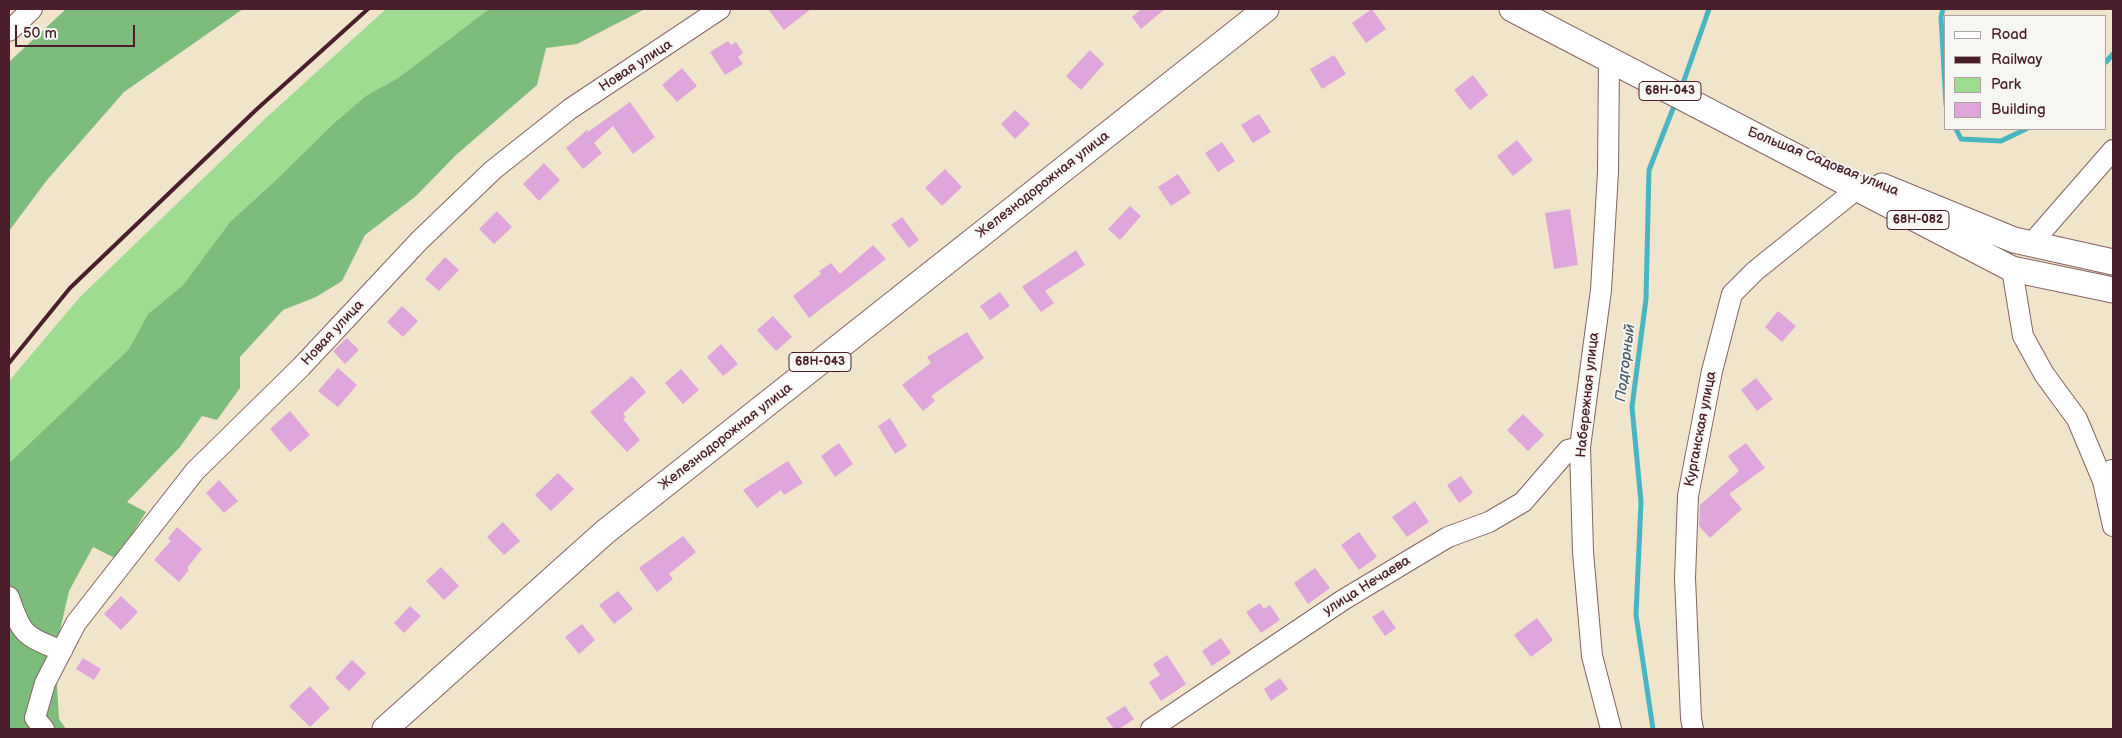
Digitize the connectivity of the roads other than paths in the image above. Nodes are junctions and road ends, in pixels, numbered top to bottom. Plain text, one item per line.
1 (32, 9) edge
2 (720, 9) edge
3 (1266, 9) edge
4 (1512, 9) edge
5 (9, 31) edge
6 (1609, 58) junction
7 (1731, 124) junction
8 (2113, 150) edge
9 (1857, 189) junction
10 (2031, 244) junction
11 (2113, 262) edge
12 (2012, 269) junction
13 (2113, 290) edge
14 (1580, 448) junction
15 (2108, 475) edge
16 (2113, 526) edge
17 (9, 597) edge
18 (62, 651) junction
19 (44, 729) edge
20 (385, 729) edge
21 (1151, 729) edge
22 (1611, 729) edge
23 (1693, 729) edge

1 - 5 street
2 - 18 street, Новая улица
3 - 20 main road, Железнодорожная улица / 68Н-043
4 - 6 main road, 68Н-043
6 - 7 main road, 68Н-043
6 - 14 street, Набережная улица
7 - 9 main road, Большая Садовая улица / 68Н-082
7 - 10 main road, Большая Садовая улица / 68Н-082
8 - 10 street
9 - 12 main road, Большая Садовая улица / 68Н-082
9 - 23 street, Курганская улица
10 - 11 main road, Большая Садовая улица / 68Н-082
12 - 13 main road, Большая Садовая улица / 68Н-082
12 - 15 street
14 - 21 street, улица Нечаева
14 - 22 street, Набережная улица
15 - 16 street
17 - 18 street
18 - 19 street, Новая улица

